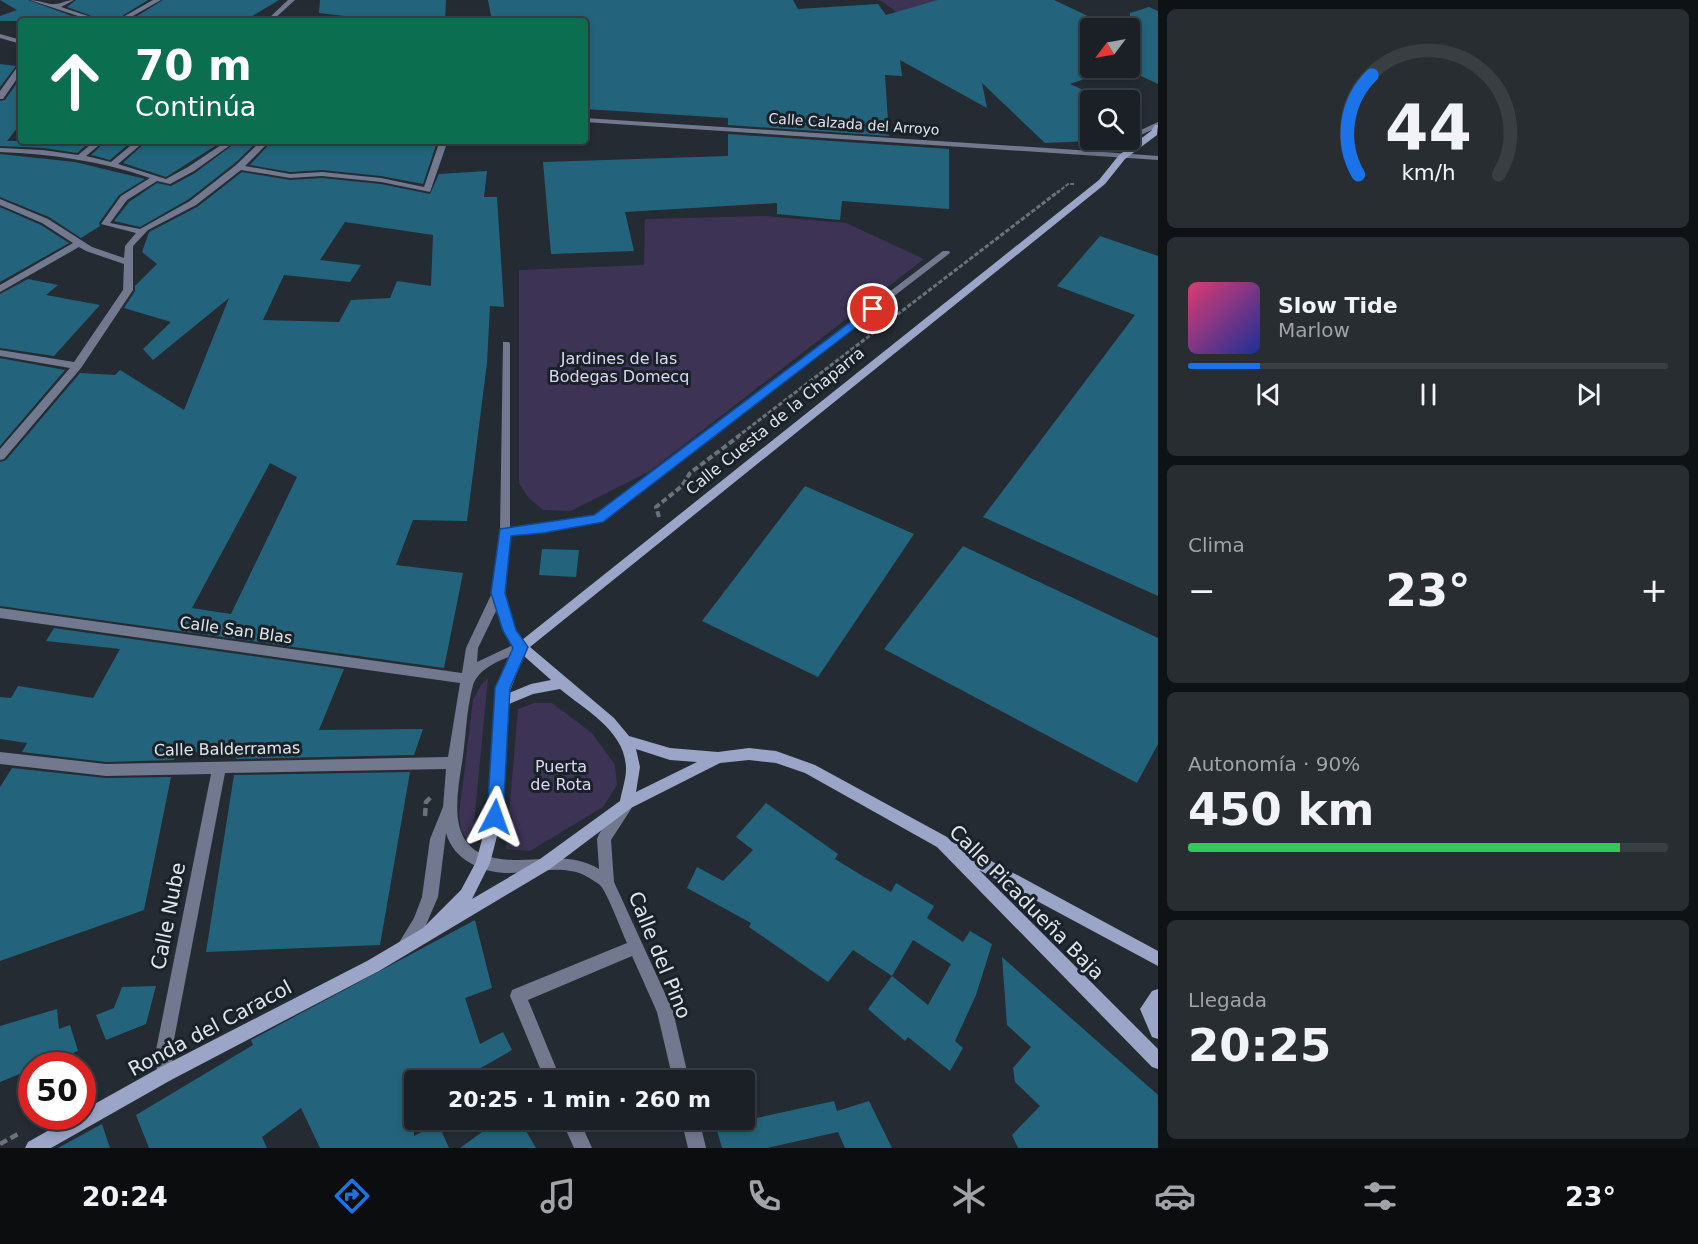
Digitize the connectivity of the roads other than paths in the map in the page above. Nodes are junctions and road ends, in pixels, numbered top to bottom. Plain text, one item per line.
1 (33, 0) edge
2 (71, 0) edge
3 (158, 0) edge
4 (292, 0) edge
5 (54, 7) junction
6 (76, 14) junction
7 (68, 17) dead end
8 (90, 18) edge
9 (125, 18) edge
10 (275, 18) edge
11 (0, 36) edge
12 (18, 40) edge
13 (18, 72) edge
14 (0, 97) edge
15 (588, 120) edge
16 (1157, 131) edge
17 (1140, 136) edge
18 (96, 144) edge
19 (137, 144) edge
20 (228, 144) edge
21 (263, 144) edge
22 (443, 144) edge
23 (0, 150) edge
24 (1101, 150) edge
25 (1094, 153) junction
26 (80, 157) junction
27 (1122, 157) junction
28 (1158, 158) edge
29 (114, 163) junction
30 (239, 167) junction
31 (156, 178) junction
32 (0, 202) edge
33 (142, 232) junction
34 (78, 244) junction
35 (946, 253) dead end
36 (128, 262) junction
37 (0, 289) edge
38 (506, 344) dead end
39 (0, 353) edge
40 (76, 366) junction
41 (0, 456) edge
42 (505, 532) junction
43 (498, 593) junction
44 (0, 613) edge
45 (521, 647) junction
46 (468, 679) junction
47 (562, 683) junction
48 (501, 702) junction
49 (625, 740) junction
50 (0, 758) edge
51 (718, 758) junction
52 (455, 763) junction
53 (219, 767) junction
54 (626, 804) junction
55 (449, 808) junction
56 (942, 842) junction
57 (483, 863) junction
58 (545, 864) junction
59 (607, 882) junction
60 (429, 932) junction
61 (405, 946) junction
62 (636, 947) junction
63 (1158, 959) edge
64 (1158, 997) edge
65 (1158, 1031) edge
66 (1158, 1061) edge
67 (550, 1070) edge
68 (679, 1070) edge
69 (165, 1074) junction
70 (575, 1130) edge
71 (693, 1130) edge
72 (34, 1148) edge
73 (583, 1148) edge
74 (697, 1148) edge

1 - 5 street
2 - 5 street
3 - 9 street
4 - 10 street
5 - 6 street
6 - 7 street
6 - 8 street
11 - 12 street
13 - 14 street
15 - 25 street, Calle Calzada del Arroyo
16 - 17 street, Calle Cuesta de la Chaparra
16 - 27 main road, Calle Cuesta de la Chaparra
18 - 26 street
19 - 29 street
20 - 31 street
21 - 30 street
22 - 30 street
23 - 26 street
24 - 25 street, Calle Cuesta de la Chaparra
25 - 27 street, Calle Calzada del Arroyo
26 - 29 street
27 - 28 street, Calle Calzada del Arroyo
27 - 45 main road, Calle Cuesta de la Chaparra
29 - 31 street
30 - 33 street
31 - 33 street
32 - 34 street
33 - 36 street
34 - 36 street
34 - 37 street
35 - 42 lane
36 - 40 street
38 - 42 lane
39 - 40 street
40 - 41 street
42 - 43 lane
43 - 45 street
43 - 46 street
44 - 46 street, Calle San Blas
45 - 46 street
45 - 47 main road
45 - 48 main road
46 - 52 street
47 - 48 main road
47 - 49 main road
48 - 57 main road
49 - 51 main road
49 - 54 main road
50 - 53 street, Calle Balderramas
51 - 54 main road
51 - 56 main road, Calle Picadueña Baja
52 - 53 street, Calle Balderramas
52 - 55 street
53 - 69 street, Calle Nube
54 - 58 main road
54 - 59 street
55 - 57 street
55 - 61 street
56 - 63 main road
56 - 66 main road, Calle Picadueña Baja
57 - 58 street
57 - 60 main road
58 - 59 street
58 - 60 main road
59 - 62 street, Calle del Pino
60 - 61 main road
61 - 69 main road, Ronda del Caracol
62 - 67 street
62 - 68 street, Calle del Pino
64 - 65 main road
69 - 72 main road, Ronda del Caracol
70 - 73 street
71 - 74 street

